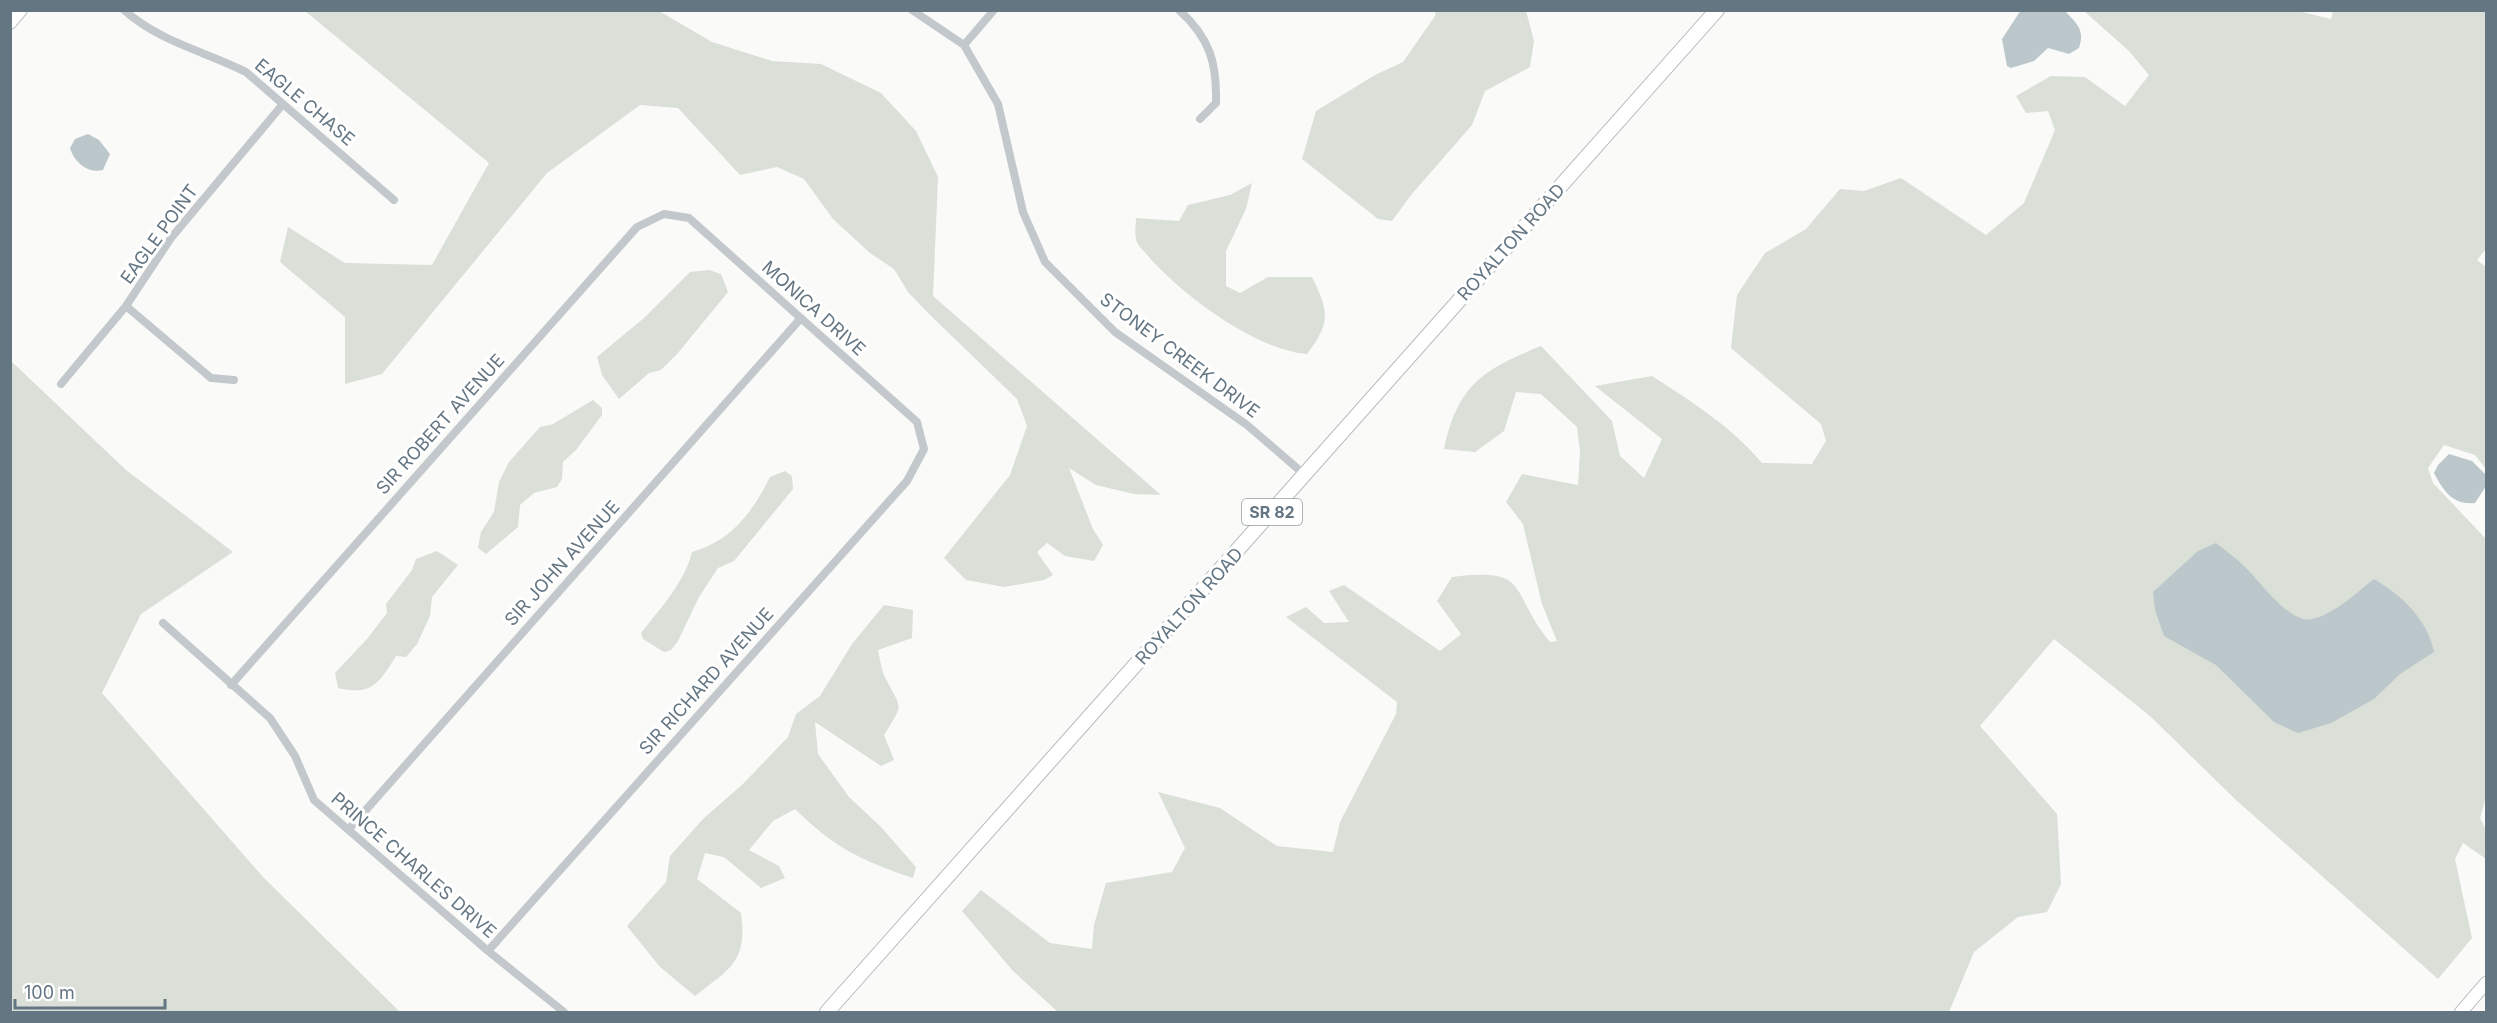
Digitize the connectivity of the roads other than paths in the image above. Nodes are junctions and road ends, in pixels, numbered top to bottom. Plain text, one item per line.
1 (21, 10) edge
2 (124, 10) edge
3 (912, 10) edge
4 (994, 10) edge
5 (1179, 10) edge
6 (1717, 10) edge
7 (10, 23) edge
8 (964, 45) junction
9 (284, 104) junction
10 (1200, 119) dead end
11 (394, 200) dead end
12 (689, 218) joint
13 (126, 306) junction
14 (801, 318) junction
15 (234, 380) dead end
16 (61, 384) dead end
17 (917, 422) joint
18 (1305, 474) junction
19 (163, 623) dead end
20 (231, 685) junction
21 (349, 829) junction
22 (488, 951) junction
23 (2487, 983) edge
24 (564, 1012) edge
25 (827, 1012) edge
26 (2460, 1012) edge

1 - 7 street
2 - 9 street, EAGLE CHASE
3 - 8 street, STONEY CREEK DRIVE
4 - 8 street
5 - 10 street
6 - 18 main road, ROYALTON ROAD / SR 82
8 - 18 street, STONEY CREEK DRIVE
9 - 11 street, EAGLE CHASE
9 - 13 street, EAGLE POINT
12 - 14 street, MONICA DRIVE
12 - 20 street, SIR ROBERT AVENUE
13 - 15 street
13 - 16 street, EAGLE POINT
14 - 17 street, MONICA DRIVE
14 - 21 street, SIR JOHN AVENUE
17 - 22 street, SIR RICHARD AVENUE
18 - 25 main road, ROYALTON ROAD / SR 82
19 - 20 street, PRINCE CHARLES DRIVE
20 - 21 street, PRINCE CHARLES DRIVE
21 - 22 street, PRINCE CHARLES DRIVE
22 - 24 street, PRINCE CHARLES DRIVE
23 - 26 street

